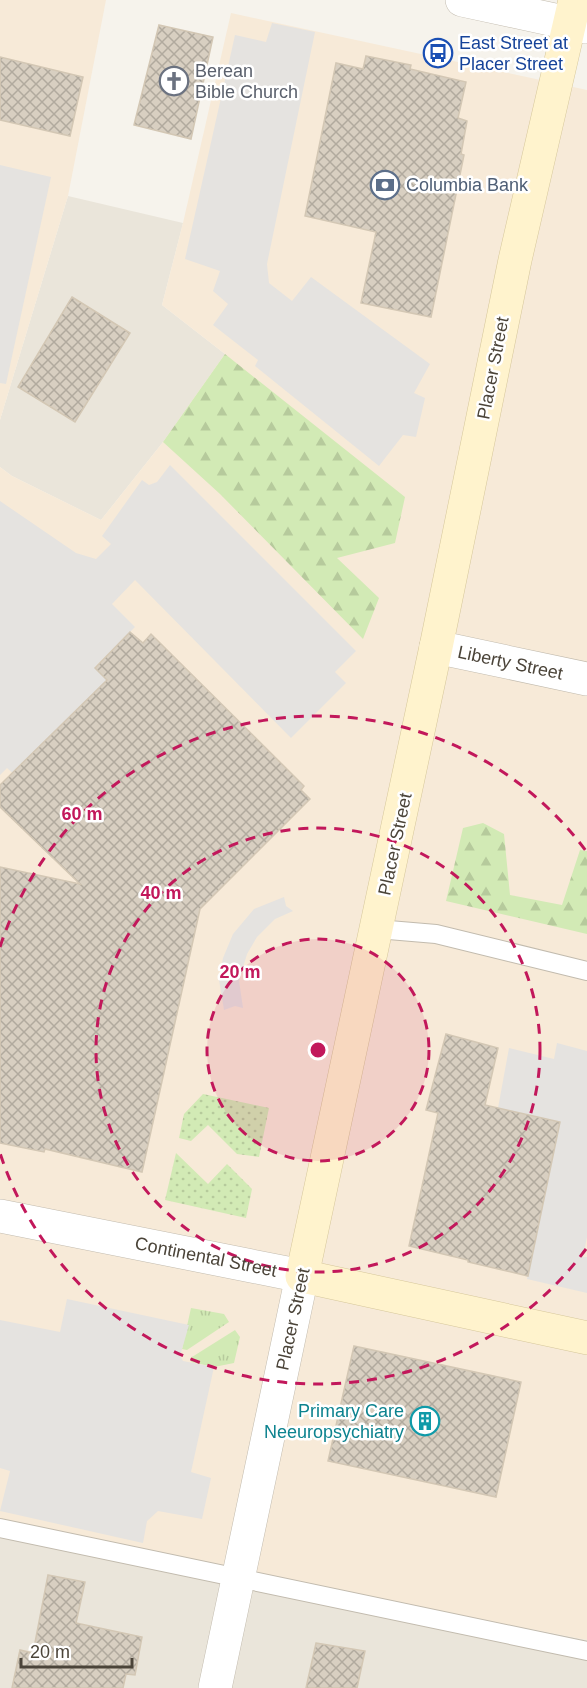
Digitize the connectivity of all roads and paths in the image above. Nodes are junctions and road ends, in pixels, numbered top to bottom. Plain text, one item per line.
1 (462, 0) edge
2 (577, 17) edge
3 (436, 647) junction
4 (587, 679) edge
5 (377, 929) junction
6 (587, 971) edge
7 (0, 1216) edge
8 (302, 1276) junction
9 (587, 1338) edge
10 (0, 1528) edge
11 (238, 1579) junction
12 (587, 1651) edge
13 (215, 1688) edge

1 - 2 street
2 - 3 main road, Placer Street
3 - 4 street, Liberty Street
3 - 5 main road, Placer Street
5 - 6 lane
5 - 8 main road, Placer Street
7 - 8 street, Continental Street
8 - 9 main road, Continental Street
8 - 11 street, Placer Street
10 - 11 lane
11 - 12 lane
11 - 13 street, Placer Street

